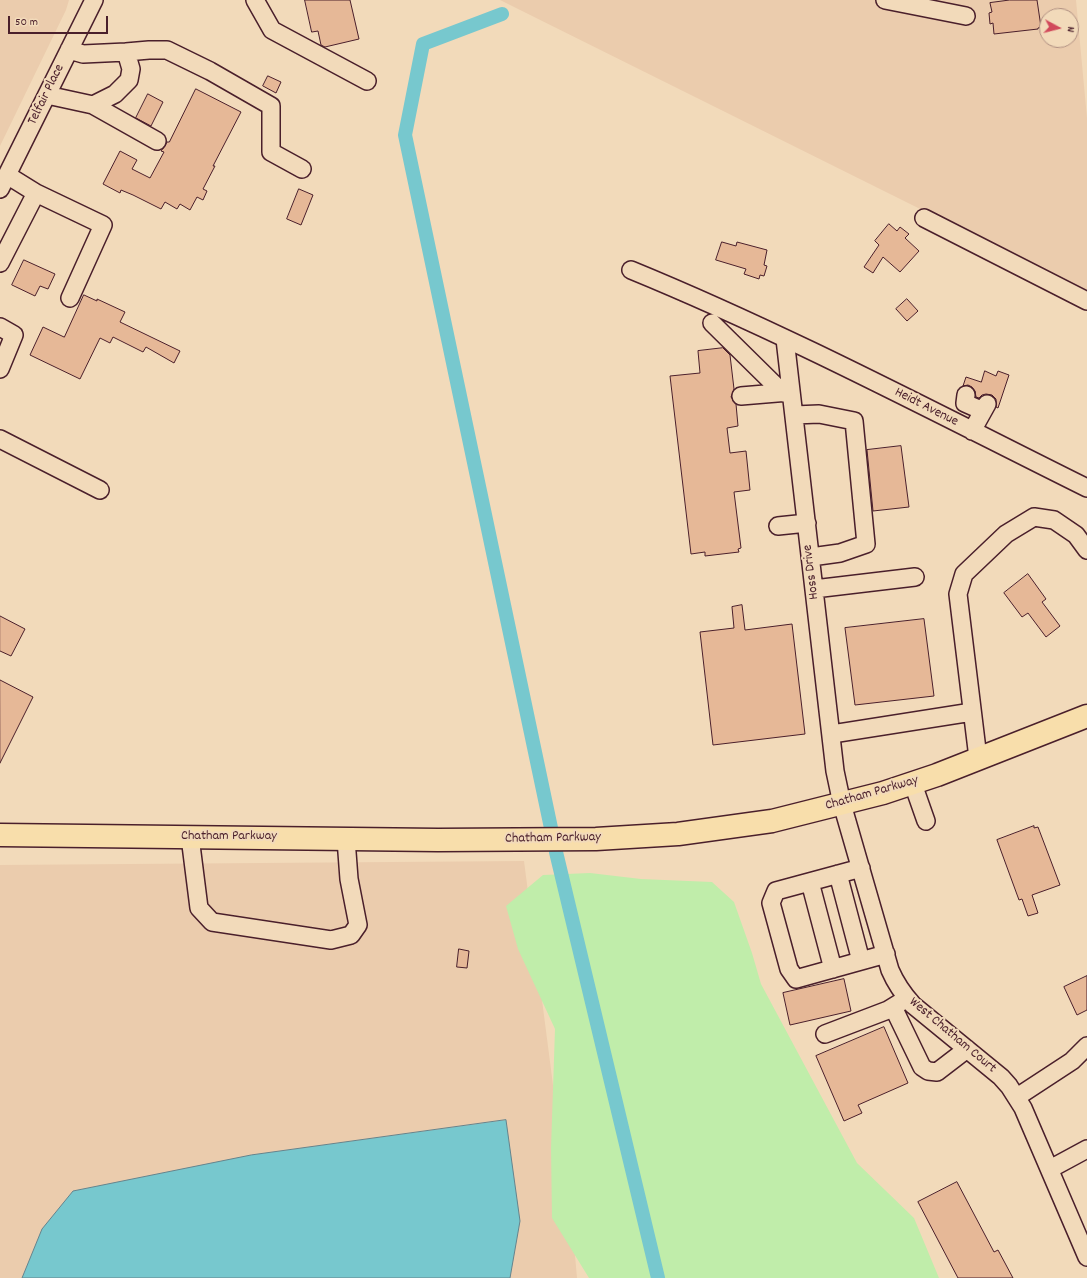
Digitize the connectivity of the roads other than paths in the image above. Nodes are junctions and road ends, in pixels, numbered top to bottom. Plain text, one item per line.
1 (94, 0) edge
2 (255, 0) edge
3 (885, 0) edge
4 (966, 16) dead end
5 (69, 50) junction
6 (126, 52) junction
7 (367, 81) dead end
8 (47, 95) junction
9 (94, 105) junction
10 (157, 141) dead end
11 (302, 169) dead end
12 (4, 182) edge
13 (36, 193) junction
14 (924, 218) dead end
15 (0, 263) edge
16 (631, 270) dead end
17 (70, 298) dead end
18 (1087, 301) edge
19 (712, 323) dead end
20 (0, 327) edge
21 (785, 340) junction
22 (0, 369) edge
23 (787, 393) junction
24 (966, 395) dead end
25 (741, 396) dead end
26 (794, 415) junction
27 (972, 431) junction
28 (0, 439) edge
29 (1087, 488) edge
30 (100, 490) dead end
31 (807, 523) junction
32 (778, 526) dead end
33 (1087, 550) edge
34 (811, 557) junction
35 (915, 578) dead end
36 (814, 589) junction
37 (972, 712) junction
38 (1087, 716) edge
39 (832, 734) junction
40 (978, 758) junction
41 (913, 784) junction
42 (842, 804) junction
43 (926, 821) dead end
44 (0, 835) edge
45 (190, 837) junction
46 (346, 838) junction
47 (861, 868) junction
48 (838, 874) junction
49 (810, 882) junction
50 (886, 954) junction
51 (861, 961) junction
52 (833, 969) junction
53 (900, 1003) junction
54 (825, 1034) dead end
55 (1087, 1046) edge
56 (967, 1049) junction
57 (1017, 1097) junction
58 (1087, 1149) edge
59 (1050, 1169) junction
60 (1087, 1257) edge

1 - 5 street, Telfair Place
2 - 7 street
3 - 4 street
5 - 6 street
5 - 8 street, Telfair Place
6 - 9 street
6 - 11 street
8 - 9 street
8 - 12 street, Telfair Place
9 - 10 street
12 - 13 street
13 - 15 street
13 - 17 street
14 - 18 street
16 - 21 street, Heidt Avenue
19 - 23 street
20 - 22 street
21 - 23 street, Hoss Drive
21 - 27 street, Heidt Avenue
23 - 25 street
23 - 26 street, Hoss Drive
24 - 27 street
26 - 31 street, Hoss Drive
26 - 34 street
27 - 29 street, Heidt Avenue
28 - 30 street
31 - 32 street
31 - 34 street, Hoss Drive
33 - 37 street
34 - 36 street, Hoss Drive
35 - 36 street
36 - 39 street, Hoss Drive
37 - 39 street
37 - 40 street
38 - 40 main road, Chatham Parkway
39 - 42 street, Hoss Drive
40 - 41 main road, Chatham Parkway
41 - 42 main road, Chatham Parkway
41 - 43 street
42 - 46 main road, Chatham Parkway
42 - 47 street, West Chatham Court
44 - 45 main road, Chatham Parkway
45 - 46 main road, Chatham Parkway
45 - 46 street
47 - 48 street
47 - 50 street, West Chatham Court
48 - 49 street
48 - 51 street
49 - 52 street
49 - 52 street
50 - 51 street
50 - 53 street, West Chatham Court
51 - 52 street
53 - 54 street
53 - 56 street, West Chatham Court
53 - 56 street
55 - 57 street
56 - 57 street, West Chatham Court
57 - 59 street, West Chatham Court
58 - 59 street
59 - 60 street, West Chatham Court

